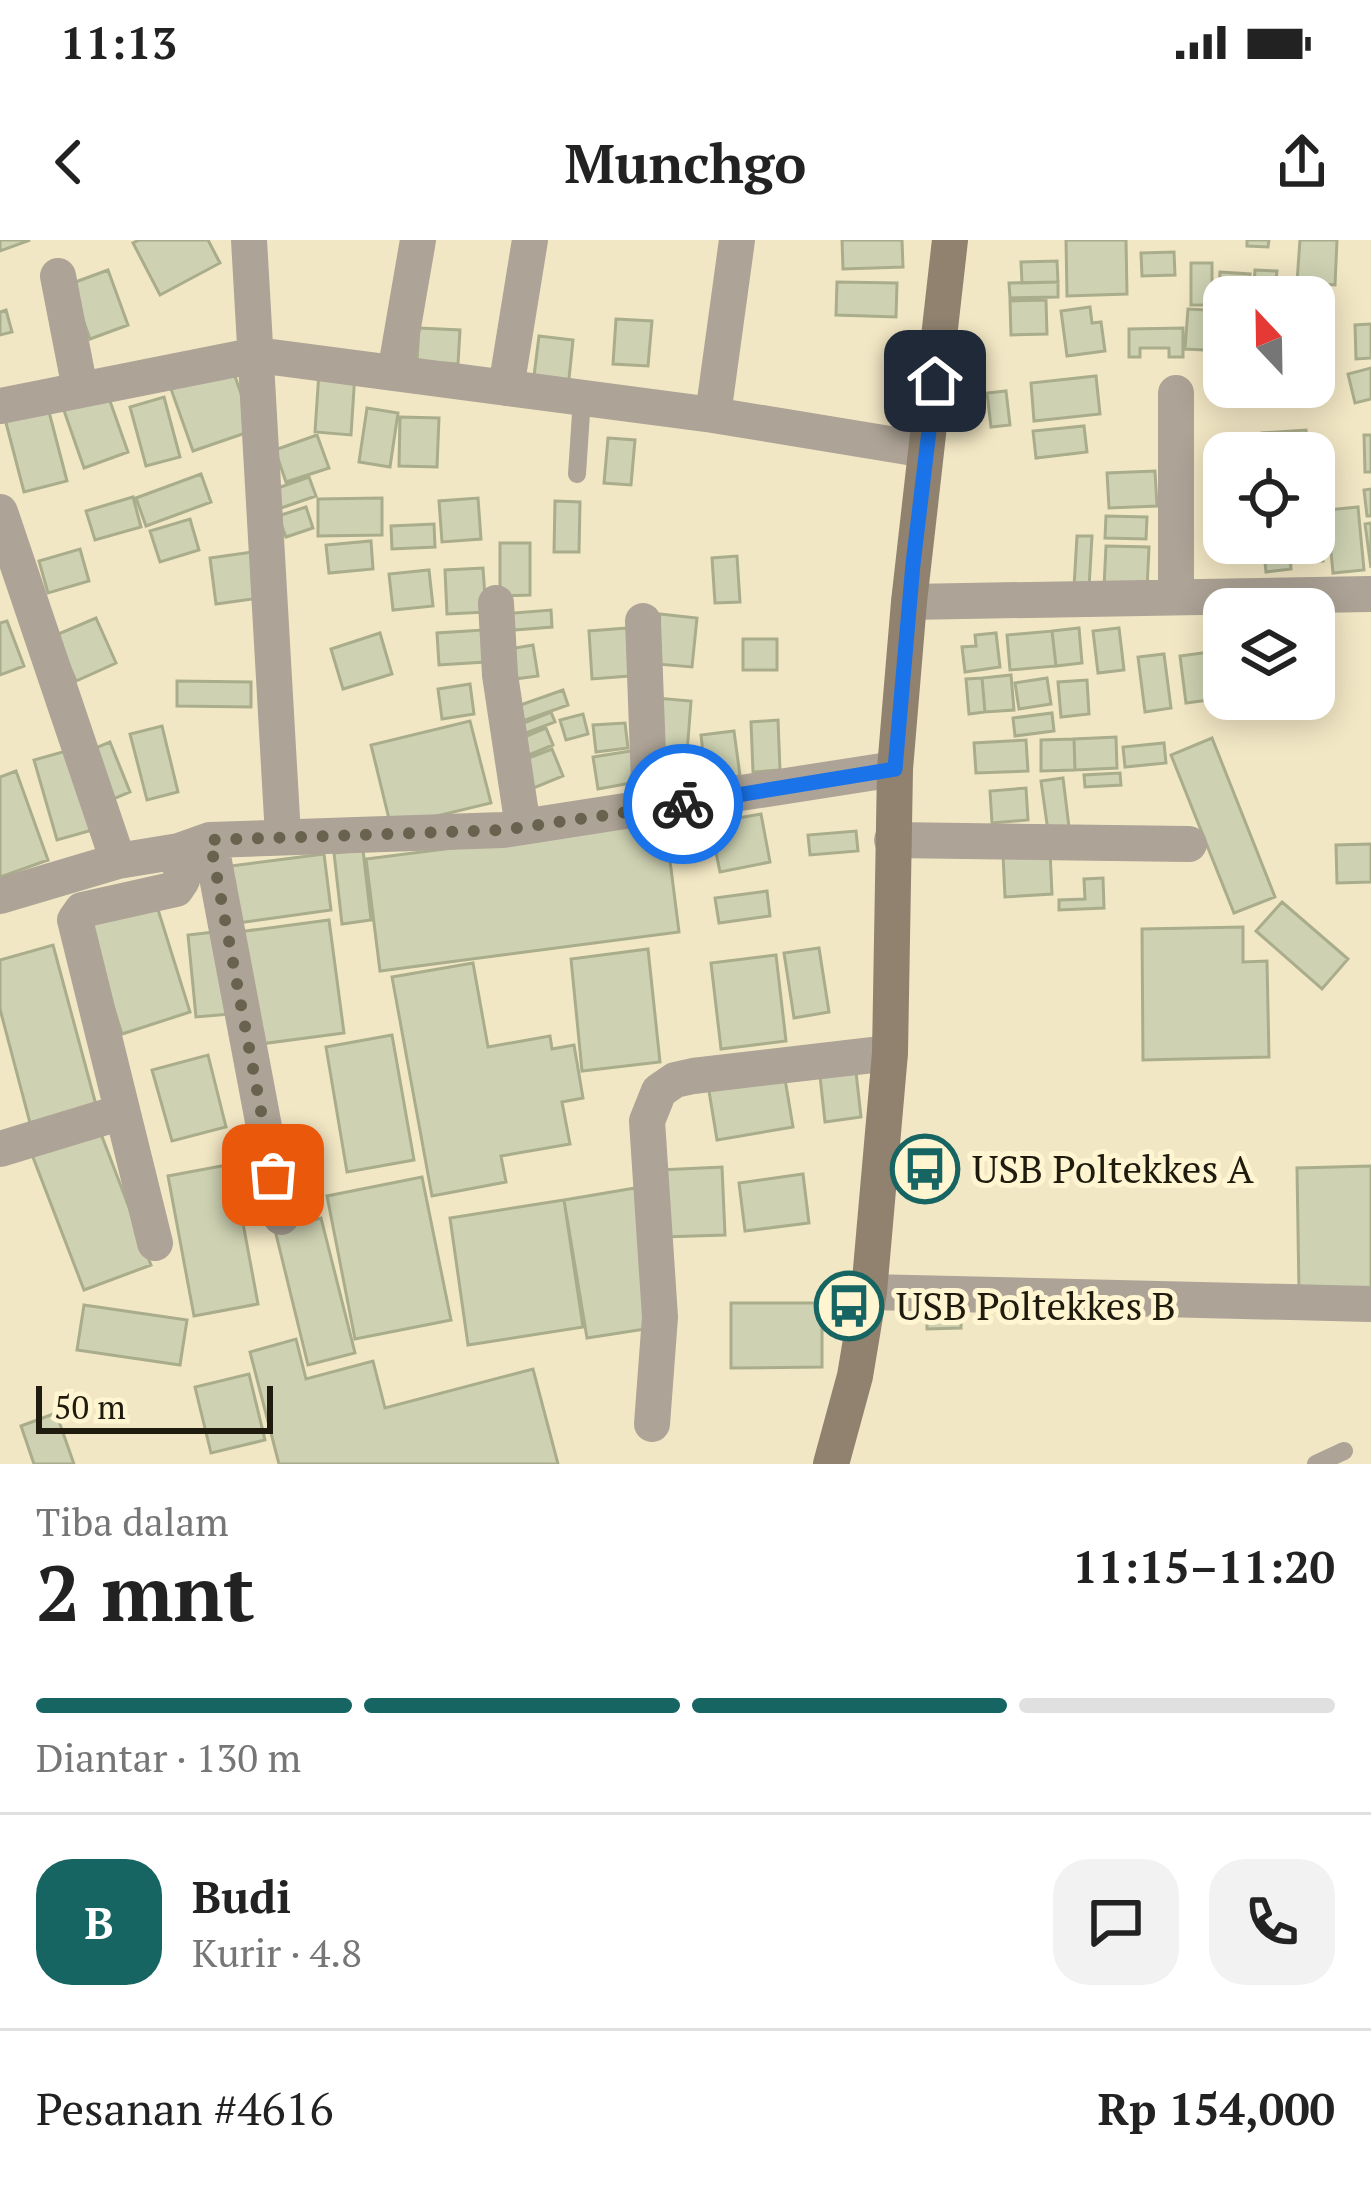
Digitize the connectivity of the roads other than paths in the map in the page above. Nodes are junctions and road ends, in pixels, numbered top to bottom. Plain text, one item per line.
1 (249, 240) edge
2 (418, 240) edge
3 (530, 240) edge
4 (737, 240) edge
5 (950, 240) edge
6 (58, 276) dead end
7 (256, 355) junction
8 (394, 373) junction
9 (506, 388) junction
10 (80, 389) junction
11 (1176, 394) dead end
12 (582, 398) junction
13 (0, 406) edge
14 (713, 415) junction
15 (926, 450) junction
16 (577, 474) dead end
17 (0, 512) edge
18 (1371, 594) edge
19 (1176, 597) junction
20 (909, 602) junction
21 (496, 604) dead end
22 (643, 621) dead end
23 (895, 769) junction
24 (650, 809) junction
25 (523, 827) junction
26 (283, 836) junction
27 (892, 840) junction
28 (1189, 844) dead end
29 (195, 845) junction
30 (118, 860) junction
31 (0, 896) edge
32 (890, 1053) junction
33 (122, 1112) junction
34 (0, 1150) edge
35 (281, 1217) dead end
36 (154, 1243) dead end
37 (869, 1292) junction
38 (1371, 1304) edge
39 (652, 1424) dead end
40 (1344, 1451) dead end
41 (831, 1464) edge
42 (1316, 1464) edge

1 - 7 street
2 - 8 street
3 - 9 street
4 - 14 street
5 - 15 main road
6 - 10 street
7 - 8 street
7 - 10 street
7 - 26 street
8 - 9 street
9 - 12 street
10 - 13 street
11 - 19 street
12 - 14 street
12 - 16 lane
14 - 15 street
15 - 20 main road
17 - 30 street
18 - 19 street
19 - 20 street
20 - 23 main road
21 - 25 street
22 - 24 street
23 - 24 street
23 - 27 main road
24 - 25 street
25 - 26 street
26 - 29 street
27 - 28 street
27 - 32 main road
29 - 30 street
29 - 33 street
29 - 35 street
30 - 31 street
32 - 37 main road
32 - 39 street
33 - 34 street
33 - 36 street
37 - 38 street
37 - 41 main road
40 - 42 lane

